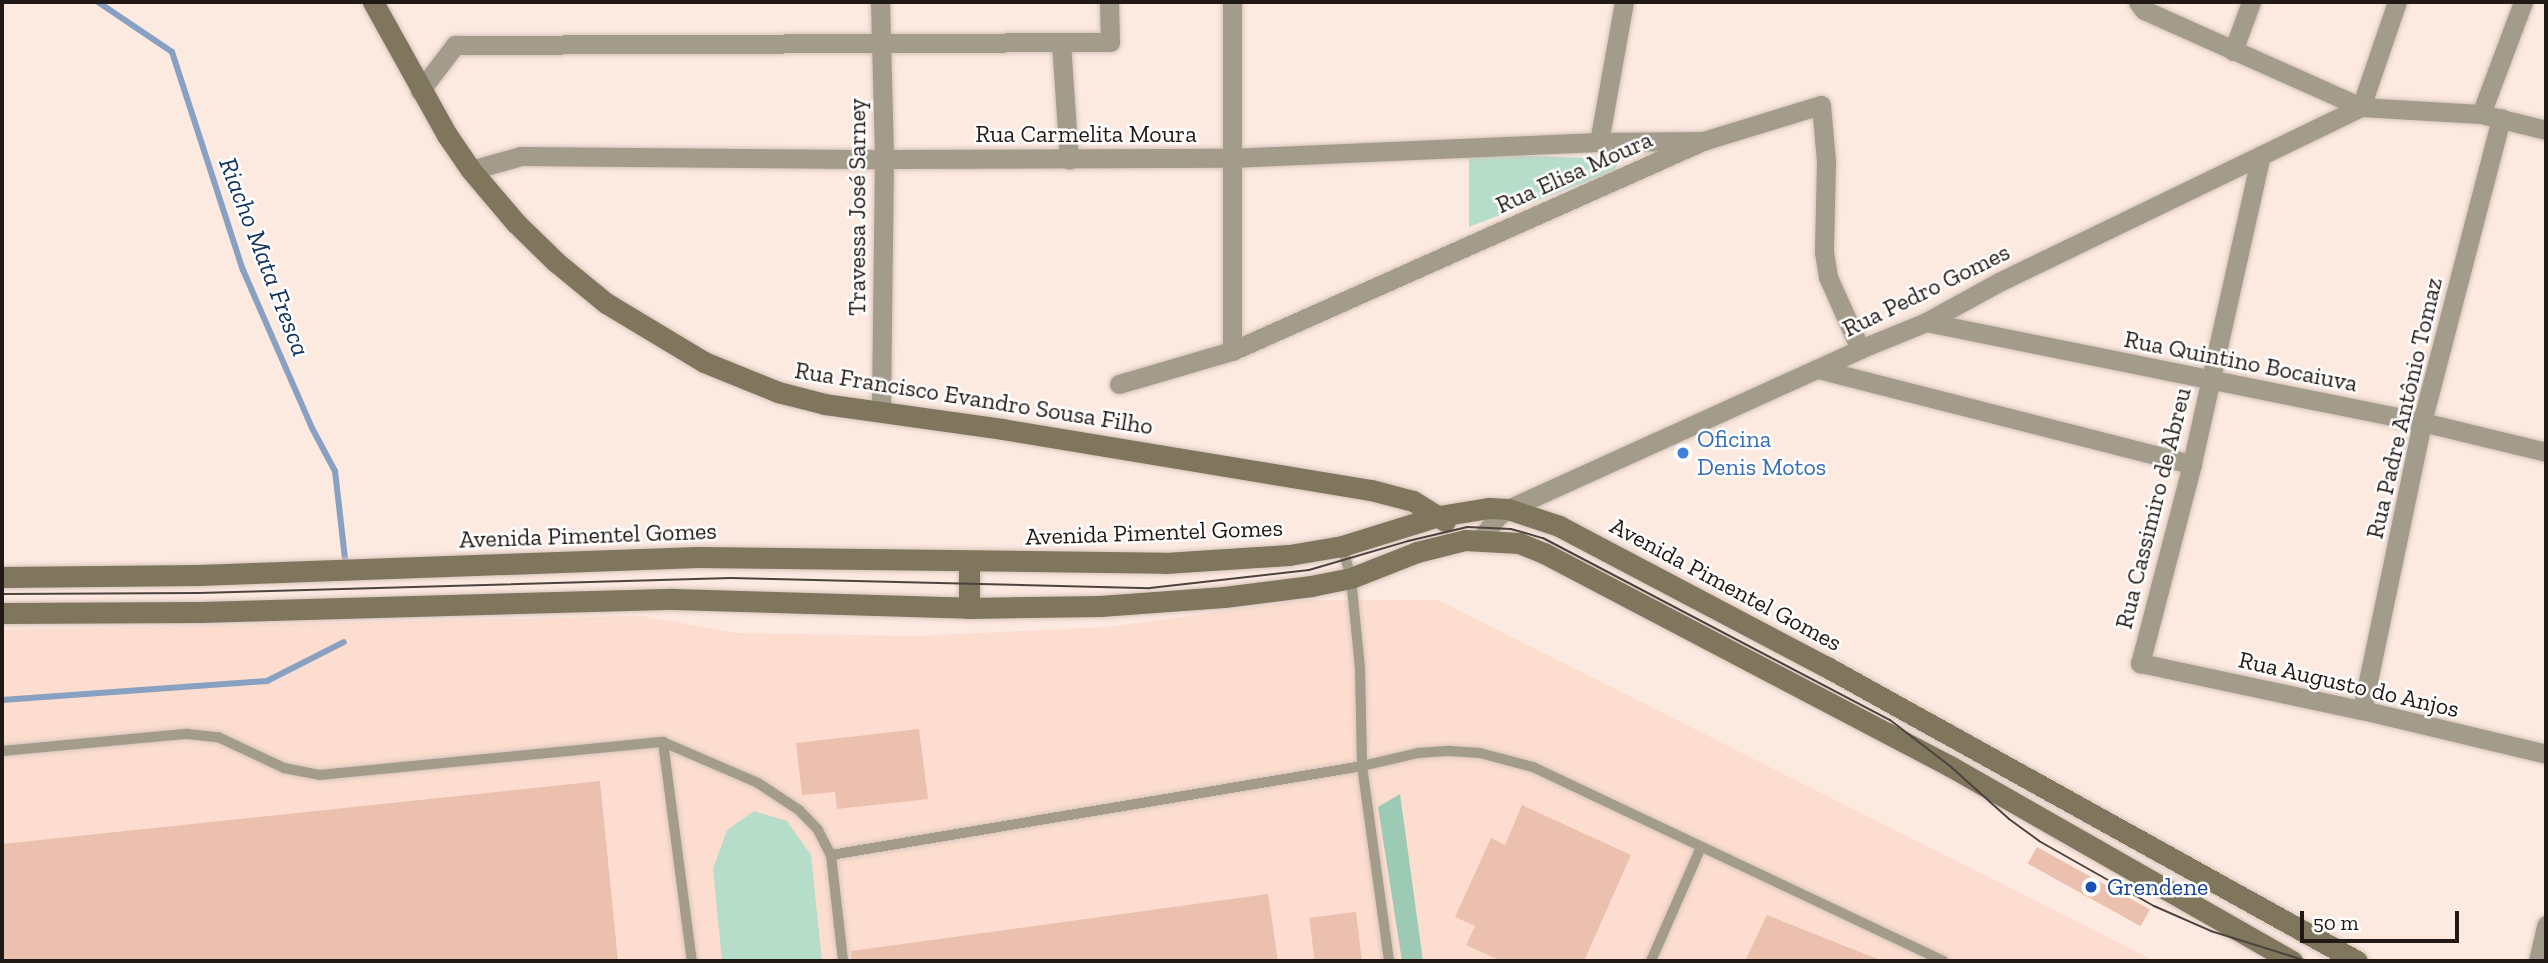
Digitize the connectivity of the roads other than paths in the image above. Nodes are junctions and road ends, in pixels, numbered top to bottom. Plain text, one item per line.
1 (373, 2) edge
2 (880, 2) edge
3 (1109, 2) edge
4 (1232, 2) edge
5 (1624, 2) edge
6 (2251, 2) edge
7 (2397, 2) edge
8 (2523, 2) edge
9 (2141, 6) edge
10 (1061, 43) junction
11 (881, 45) junction
12 (2233, 51) junction
13 (420, 91) junction
14 (2361, 107) junction
15 (2481, 114) junction
16 (2501, 118) junction
17 (2546, 130) edge
18 (1703, 141) junction
19 (1599, 142) junction
20 (1230, 158) junction
21 (884, 159) junction
22 (2260, 159) junction
23 (1069, 160) junction
24 (471, 170) junction
25 (1926, 322) junction
26 (1860, 348) junction
27 (1232, 351) junction
28 (1818, 369) junction
29 (2210, 379) junction
30 (1118, 384) dead end
31 (881, 411) junction
32 (2422, 422) junction
33 (2546, 452) edge
34 (2192, 464) junction
35 (1508, 509) junction
36 (1439, 516) junction
37 (1473, 539) junction
38 (1342, 546) junction
39 (969, 562) junction
40 (2, 577) edge
41 (1351, 578) junction
42 (969, 608) junction
43 (2, 613) edge
44 (2140, 663) joint
45 (2362, 710) junction
46 (663, 742) junction
47 (2, 751) edge
48 (2546, 754) edge
49 (1362, 766) junction
50 (1701, 847) junction
51 (831, 855) junction
52 (2546, 925) edge
53 (692, 961) edge
54 (843, 961) edge
55 (1389, 961) edge
56 (1650, 961) edge
57 (1943, 961) edge
58 (2292, 961) edge
59 (2357, 961) edge
60 (2538, 961) edge

1 - 13 main road, Rua Francisco Evandro Sousa Filho
2 - 11 street, Travessa José Sarney
3 - 10 street
4 - 20 street
5 - 19 street
6 - 12 street
7 - 14 street
8 - 15 street
9 - 12 street
10 - 11 street
10 - 23 street
11 - 13 street
11 - 21 street, Travessa José Sarney
12 - 14 street
13 - 24 main road, Rua Francisco Evandro Sousa Filho
14 - 15 street
14 - 22 street, Rua Pedro Gomes
15 - 16 street
16 - 17 street
16 - 32 street, Rua Padre Antônio Tomaz
18 - 19 street, Rua Carmelita Moura
18 - 26 street, Rua Elisa Moura
18 - 27 street, Rua Elisa Moura
19 - 20 street, Rua Carmelita Moura
20 - 23 street, Rua Carmelita Moura
20 - 27 street
21 - 23 street, Rua Carmelita Moura
21 - 24 street, Rua Carmelita Moura
21 - 31 street, Travessa José Sarney
22 - 25 street, Rua Pedro Gomes
22 - 29 street, Rua Cassimiro de Abreu
24 - 31 main road, Rua Francisco Evandro Sousa Filho
25 - 26 street, Rua Pedro Gomes
25 - 29 street, Rua Quintino Bocaiuva
26 - 28 street, Rua Pedro Gomes
27 - 30 street, Rua Elisa Moura
28 - 34 street
28 - 35 street, Rua Pedro Gomes
29 - 32 street, Rua Quintino Bocaiuva
29 - 34 street, Rua Cassimiro de Abreu
31 - 36 main road, Rua Francisco Evandro Sousa Filho
32 - 33 street, Rua Quintino Bocaiuva
32 - 45 street, Rua Padre Antônio Tomaz
34 - 44 street, Rua Cassimiro de Abreu
35 - 36 main road, Avenida Pimentel Gomes
35 - 37 street
35 - 59 main road, Avenida Pimentel Gomes
36 - 37 main road, Rua Francisco Evandro Sousa Filho
36 - 38 main road, Avenida Pimentel Gomes
37 - 41 main road
37 - 58 main road
38 - 39 main road, Avenida Pimentel Gomes
38 - 41 lane
39 - 40 main road, Avenida Pimentel Gomes
39 - 42 main road
41 - 42 main road
41 - 49 lane
42 - 43 main road
44 - 45 street, Rua Augusto do Anjos
45 - 48 street, Rua Augusto do Anjos
46 - 47 lane
46 - 51 lane
46 - 53 lane
49 - 50 lane
49 - 51 lane
49 - 55 lane
50 - 56 lane
50 - 57 lane
51 - 54 lane
52 - 60 street

